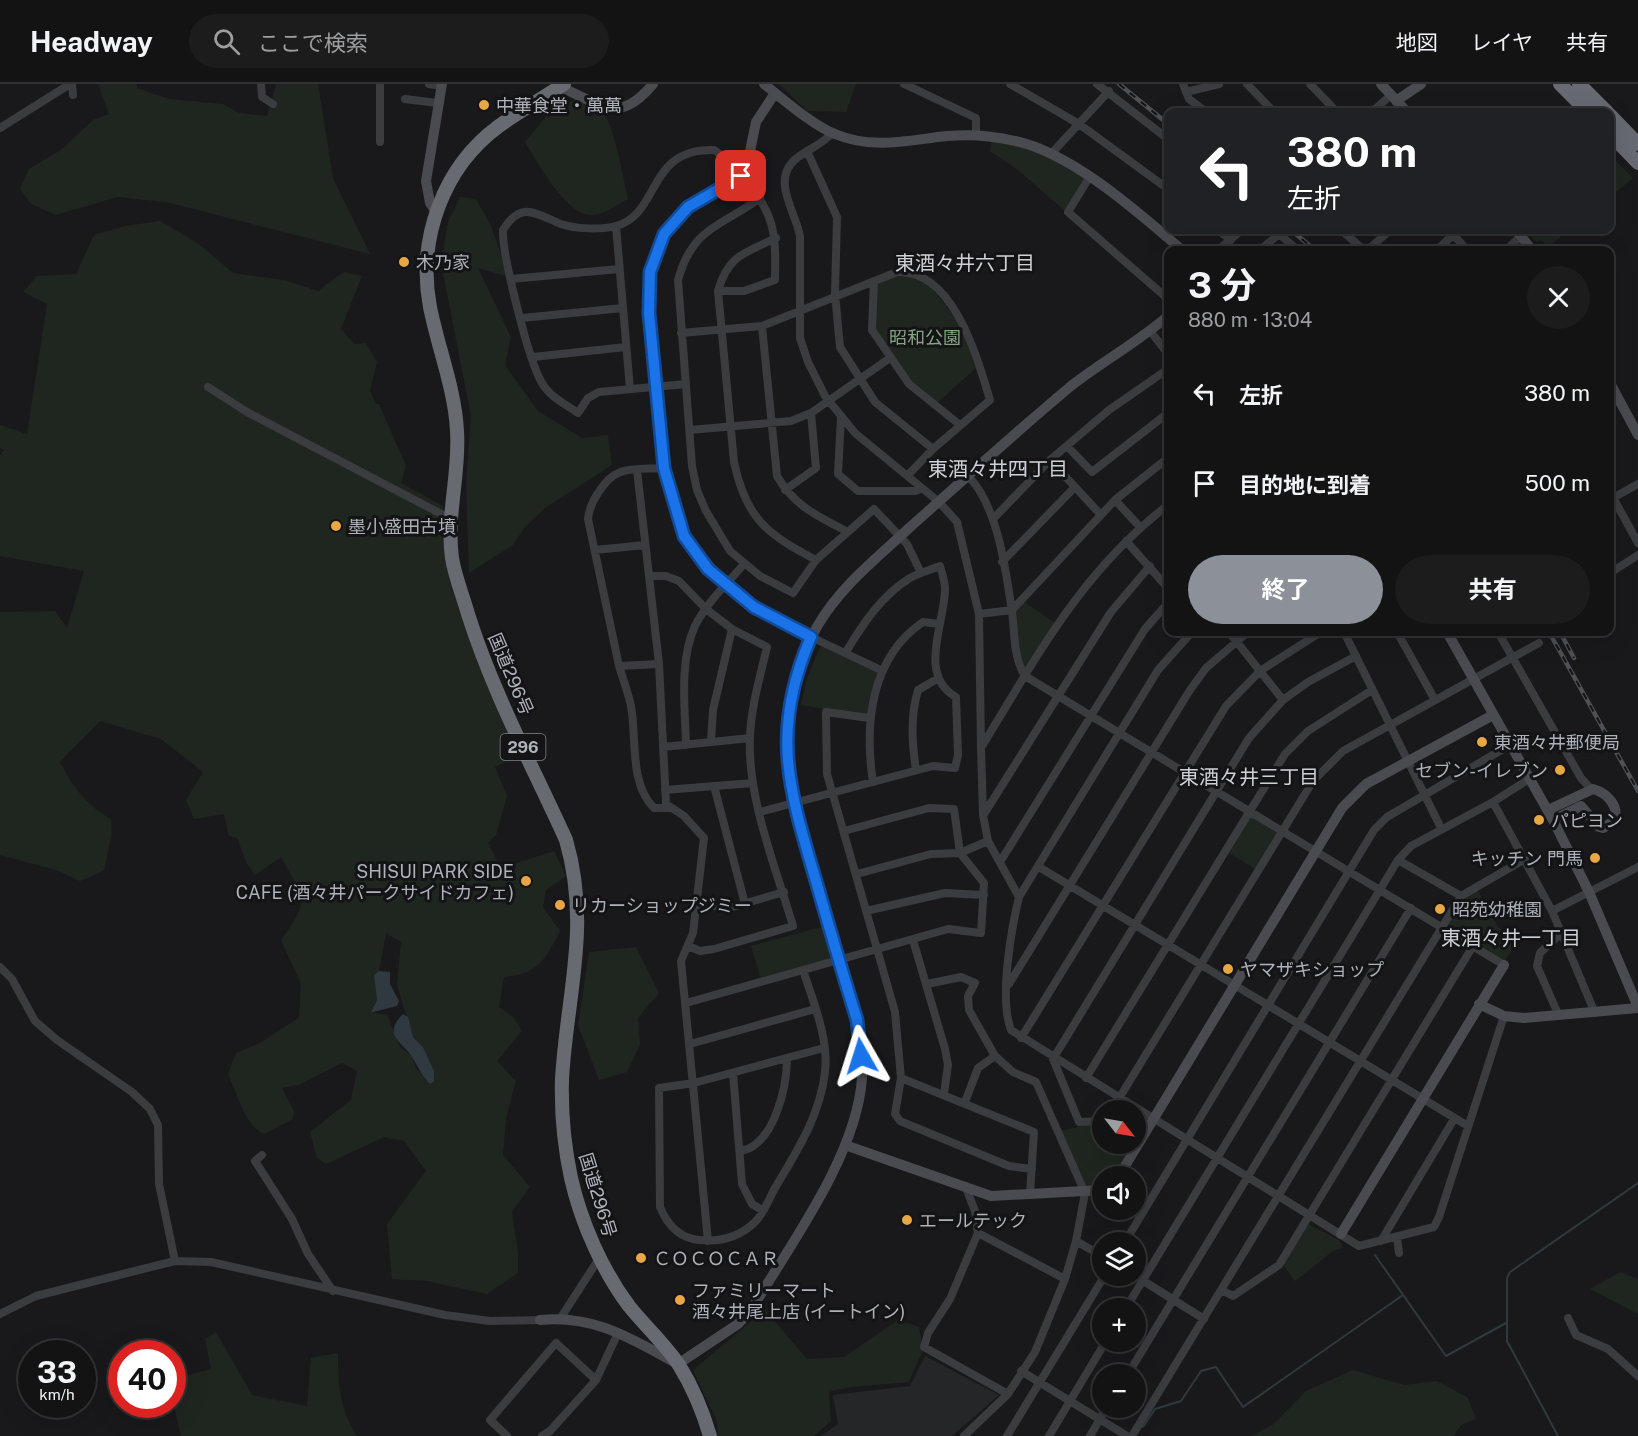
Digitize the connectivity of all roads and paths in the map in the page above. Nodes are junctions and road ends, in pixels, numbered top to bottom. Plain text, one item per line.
1 (71, 84) edge
2 (261, 84) edge
3 (380, 84) edge
4 (429, 84) edge
5 (653, 84) edge
6 (764, 84) edge
7 (904, 84) edge
8 (1010, 84) edge
9 (1097, 84) edge
10 (1219, 84) edge
11 (1247, 84) edge
12 (1310, 84) edge
13 (1381, 84) edge
14 (1421, 84) edge
15 (1560, 84) edge
16 (1579, 84) edge
17 (441, 85) edge
18 (562, 86) edge
19 (1184, 88) edge
20 (1109, 91) junction
21 (775, 93) junction
22 (73, 95) dead end
23 (405, 99) dead end
24 (273, 104) dead end
25 (436, 104) junction
26 (1400, 106) edge
27 (1202, 108) edge
28 (1270, 108) edge
29 (1333, 108) edge
30 (1584, 108) edge
31 (1602, 108) edge
32 (1614, 120) edge
33 (1079, 124) junction
34 (0, 128) edge
35 (832, 133) junction
36 (976, 136) junction
37 (1164, 136) edge
38 (1614, 138) edge
39 (380, 142) dead end
40 (1638, 144) edge
41 (807, 151) junction
42 (1051, 154) junction
43 (1638, 163) edge
44 (741, 176) junction
45 (1089, 178) junction
46 (1164, 186) edge
47 (760, 198) junction
48 (436, 212) junction
49 (616, 226) junction
50 (1223, 234) edge
51 (1238, 234) edge
52 (1275, 234) edge
53 (1279, 234) edge
54 (1346, 234) edge
55 (1385, 234) edge
56 (1449, 234) edge
57 (1453, 234) edge
58 (1518, 234) edge
59 (1520, 234) edge
60 (776, 238) junction
61 (1231, 240) junction
62 (1177, 246) edge
63 (1223, 246) edge
64 (1264, 246) edge
65 (1293, 246) edge
66 (1361, 246) edge
67 (1371, 246) edge
68 (1440, 246) edge
69 (1463, 246) edge
70 (1509, 246) edge
71 (1529, 246) edge
72 (619, 269) junction
73 (511, 279) junction
74 (874, 281) junction
75 (718, 291) junction
76 (835, 294) junction
77 (1164, 296) edge
78 (622, 308) junction
79 (798, 309) junction
80 (522, 318) junction
81 (1164, 320) edge
82 (762, 326) junction
83 (721, 329) junction
84 (1151, 332) junction
85 (681, 333) junction
86 (626, 347) junction
87 (1164, 349) edge
88 (533, 357) junction
89 (890, 357) junction
90 (1164, 372) edge
91 (859, 380) junction
92 (686, 384) junction
93 (208, 387) dead end
94 (657, 387) junction
95 (630, 389) junction
96 (1614, 389) edge
97 (828, 400) junction
98 (812, 413) junction
99 (840, 416) junction
100 (1164, 416) edge
101 (771, 422) junction
102 (1635, 422) edge
103 (960, 425) junction
104 (731, 426) junction
105 (690, 430) junction
106 (1638, 435) edge
107 (1067, 446) junction
108 (933, 449) junction
109 (1050, 460) junction
110 (1164, 461) edge
111 (664, 468) junction
112 (637, 470) junction
113 (908, 475) junction
114 (969, 477) junction
115 (1638, 484) edge
116 (1074, 488) junction
117 (920, 489) junction
118 (785, 490) junction
119 (1614, 496) edge
120 (1115, 500) junction
121 (939, 502) junction
122 (1614, 502) edge
123 (1164, 509) edge
124 (1101, 515) junction
125 (449, 518) junction
126 (993, 519) junction
127 (1140, 527) junction
128 (848, 532) junction
129 (900, 536) junction
130 (1126, 541) junction
131 (1638, 543) edge
132 (645, 545) junction
133 (595, 550) junction
134 (1638, 555) edge
135 (816, 560) junction
136 (1002, 562) junction
137 (744, 564) junction
138 (1150, 566) junction
139 (1614, 570) edge
140 (921, 573) junction
141 (649, 576) junction
142 (1164, 583) edge
143 (726, 586) junction
144 (1164, 607) edge
145 (706, 609) junction
146 (1012, 610) junction
147 (980, 614) junction
148 (939, 624) junction
149 (732, 629) junction
150 (1188, 636) edge
151 (1232, 636) edge
152 (1242, 636) edge
153 (1315, 636) edge
154 (1346, 636) edge
155 (1399, 636) edge
156 (1449, 636) edge
157 (1500, 636) edge
158 (811, 637) junction
159 (1236, 640) junction
160 (1539, 643) dead end
161 (846, 652) junction
162 (1356, 656) junction
163 (1513, 658) junction
164 (659, 664) junction
165 (619, 666) junction
166 (883, 670) junction
167 (1260, 671) junction
168 (1025, 676) junction
169 (937, 679) junction
170 (1474, 679) junction
171 (1372, 690) junction
172 (1056, 695) junction
173 (1282, 700) junction
174 (1434, 700) junction
175 (1089, 715) junction
176 (1492, 715) junction
177 (869, 718) junction
178 (1390, 725) junction
179 (1119, 734) junction
180 (750, 738) junction
181 (711, 741) junction
182 (686, 745) junction
183 (1510, 745) junction
184 (663, 747) junction
185 (981, 748) junction
186 (1150, 753) junction
187 (1408, 760) junction
188 (916, 770) junction
189 (1184, 773) junction
190 (1529, 779) junction
191 (873, 782) junction
192 (753, 783) junction
193 (714, 786) junction
194 (665, 790) junction
195 (1592, 790) junction
196 (1216, 791) junction
197 (833, 792) junction
198 (1425, 795) junction
199 (1493, 802) junction
200 (793, 803) junction
201 (672, 808) junction
202 (1248, 811) junction
203 (760, 812) junction
204 (983, 815) junction
205 (1551, 815) junction
206 (1441, 828) junction
207 (844, 831) junction
208 (1282, 831) junction
209 (988, 841) junction
210 (1315, 852) junction
211 (960, 853) junction
212 (1525, 859) junction
213 (1398, 860) junction
214 (1000, 862) junction
215 (1039, 867) junction
216 (1638, 867) edge
217 (1349, 872) junction
218 (857, 874) junction
219 (1069, 886) junction
220 (1379, 891) junction
221 (784, 892) junction
222 (1589, 892) junction
223 (984, 895) junction
224 (1461, 896) junction
225 (1019, 897) junction
226 (697, 904) junction
227 (745, 904) junction
228 (1102, 906) junction
229 (1411, 908) junction
230 (866, 911) junction
231 (1552, 911) junction
232 (1135, 926) junction
233 (1443, 928) junction
234 (1562, 933) junction
235 (913, 939) junction
236 (1167, 945) junction
237 (688, 946) junction
238 (1473, 946) junction
239 (877, 948) junction
240 (839, 960) junction
241 (1200, 965) junction
242 (1504, 965) joint
243 (0, 967) edge
244 (803, 970) junction
245 (927, 984) junction
246 (1008, 985) junction
247 (1234, 985) junction
248 (686, 1003) junction
249 (1479, 1004) junction
250 (1267, 1006) junction
251 (1638, 1007) edge
252 (815, 1009) junction
253 (1595, 1013) junction
254 (1504, 1016) junction
255 (1559, 1016) junction
256 (1298, 1024) junction
257 (1020, 1038) junction
258 (1329, 1043) junction
259 (690, 1044) junction
260 (824, 1048) junction
261 (995, 1056) junction
262 (787, 1058) junction
263 (1053, 1059) junction
264 (1359, 1062) junction
265 (732, 1073) junction
266 (901, 1078) junction
267 (1086, 1078) junction
268 (1391, 1080) junction
269 (694, 1083) junction
270 (944, 1094) junction
271 (1119, 1098) junction
272 (1422, 1099) junction
273 (965, 1102) junction
274 (1153, 1118) junction
275 (1454, 1119) junction
276 (1092, 1121) edge
277 (1468, 1126) junction
278 (1187, 1139) junction
279 (845, 1145) junction
280 (741, 1151) junction
281 (262, 1155) dead end
282 (1216, 1158) junction
283 (1125, 1166) edge
284 (1032, 1169) junction
285 (1247, 1176) junction
286 (966, 1188) junction
287 (1092, 1192) edge
288 (1085, 1193) junction
289 (1030, 1194) junction
290 (1278, 1195) junction
291 (762, 1210) junction
292 (1309, 1215) junction
293 (1131, 1232) edge
294 (978, 1233) junction
295 (1341, 1234) junction
296 (1397, 1238) junction
297 (708, 1241) junction
298 (1076, 1241) junction
299 (1382, 1241) junction
300 (1092, 1250) edge
301 (1399, 1253) dead end
302 (600, 1257) junction
303 (175, 1261) junction
304 (1146, 1275) edge
305 (1065, 1279) junction
306 (1146, 1282) edge
307 (1098, 1286) edge
308 (1221, 1290) junction
309 (333, 1291) junction
310 (1174, 1299) junction
311 (0, 1314) edge
312 (1568, 1318) dead end
313 (560, 1319) junction
314 (1203, 1319) junction
315 (540, 1320) joint
316 (618, 1333) junction
317 (1099, 1352) edge
318 (678, 1364) junction
319 (1134, 1364) edge
320 (1021, 1371) junction
321 (1638, 1376) edge
322 (596, 1380) junction
323 (1040, 1383) junction
324 (1008, 1394) junction
325 (1069, 1402) junction
326 (1099, 1420) junction
327 (507, 1436) edge
328 (542, 1436) edge
329 (710, 1436) edge
330 (964, 1436) edge
331 (1007, 1436) edge
332 (1049, 1436) edge
333 (1090, 1436) edge
334 (1127, 1436) edge
335 (1132, 1436) edge

1 - 22 street
1 - 34 street
2 - 24 street
3 - 39 street
4 - 17 street
5 - 18 street
6 - 21 street
7 - 36 street
8 - 33 street
9 - 20 street
10 - 19 street
11 - 28 street
12 - 29 street
13 - 26 street
14 - 26 street
15 - 30 highway
16 - 31 highway
17 - 25 street
18 - 48 highway, 国道296号 / 296
19 - 27 street
20 - 33 street
20 - 37 street
21 - 35 street
21 - 44 street
23 - 25 street
25 - 48 street
32 - 40 highway
33 - 42 street
33 - 46 street
35 - 36 street
35 - 41 street
36 - 42 street
38 - 43 highway
41 - 76 street
41 - 79 street
42 - 45 street
44 - 47 street
44 - 49 street
44 - 94 street
45 - 62 street
45 - 77 street
47 - 60 street
47 - 85 street
48 - 125 highway, 国道296号 / 296
49 - 72 street
49 - 73 street
50 - 61 street
51 - 61 street
52 - 64 street
53 - 65 street
54 - 66 street
55 - 67 street
56 - 68 street
57 - 69 street
58 - 70 street
59 - 71 street
60 - 75 street
60 - 75 street
61 - 63 street
72 - 73 street
72 - 78 street
73 - 80 street
74 - 76 street
74 - 89 street
74 - 103 street
75 - 83 street
76 - 79 street
76 - 91 street
78 - 80 street
78 - 86 street
79 - 82 street
79 - 97 street
80 - 88 street
81 - 84 street
82 - 83 street
82 - 101 street
83 - 85 street
83 - 104 street
84 - 87 street
84 - 114 street
85 - 92 street
86 - 88 street
86 - 95 street
88 - 95 street
89 - 91 street
89 - 103 street
90 - 107 street
91 - 97 street
91 - 108 street
92 - 94 street
92 - 105 street
93 - 125 street
94 - 95 street
94 - 111 street
96 - 102 street
97 - 98 street
97 - 99 street
98 - 101 street
98 - 118 street
99 - 113 street
99 - 117 street
100 - 107 street
101 - 104 street
101 - 118 street
102 - 106 street
103 - 108 street
104 - 105 street
104 - 135 street
105 - 137 street
107 - 109 street
108 - 113 street
109 - 116 street
109 - 126 street
110 - 120 street
111 - 112 street
111 - 143 street
112 - 132 street
112 - 133 street
113 - 117 street
114 - 121 street
114 - 126 street
115 - 119 street
116 - 124 street
116 - 136 street
117 - 121 street
118 - 128 street
120 - 124 street
120 - 127 street
121 - 129 street
121 - 147 street
122 - 131 street
123 - 127 street
124 - 146 street
125 - 302 highway, 国道296号 / 296
126 - 136 street
127 - 130 street
128 - 129 street
128 - 135 street
129 - 140 street
129 - 158 street
130 - 138 street
130 - 168 street
132 - 133 street
132 - 141 street
133 - 165 street
134 - 139 street
135 - 137 street
136 - 146 street
137 - 143 street
138 - 142 street
138 - 172 street
140 - 148 street
140 - 161 street
141 - 145 street
141 - 164 street
143 - 145 street
143 - 158 street
144 - 175 street
145 - 149 street
145 - 182 street
146 - 147 street
146 - 168 street
147 - 185 street
148 - 166 street
148 - 169 street
149 - 180 street
149 - 181 street
150 - 179 street
151 - 159 street
152 - 159 street
153 - 167 street
154 - 162 street
155 - 174 street
156 - 170 street
157 - 163 street
158 - 161 street
158 - 200 street
159 - 167 street
159 - 186 street
160 - 163 street
161 - 166 street
162 - 171 street
162 - 173 street
163 - 170 street
163 - 195 street
164 - 165 street
164 - 184 street
165 - 201 street
166 - 177 street
167 - 173 street
167 - 189 street
168 - 172 street
168 - 185 street
169 - 188 street
169 - 188 street
170 - 174 street
170 - 176 street
171 - 178 street
171 - 202 street
172 - 175 street
172 - 204 street
173 - 196 street
174 - 178 street
175 - 179 street
175 - 214 street
176 - 183 street
176 - 187 street
177 - 191 street
177 - 197 street
178 - 187 street
178 - 208 street
179 - 186 street
179 - 215 street
180 - 181 street
180 - 192 street
181 - 182 street
182 - 184 street
183 - 190 street
183 - 198 street
184 - 194 street
185 - 204 street
186 - 189 street
186 - 219 street
187 - 198 street
187 - 210 street
188 - 191 street
189 - 196 street
189 - 228 street
190 - 199 street
190 - 205 street
191 - 197 street
192 - 193 street
192 - 203 street
193 - 194 street
193 - 227 street
194 - 201 street
195 - 205 street
195 - 205 street
196 - 202 street
196 - 232 street
197 - 200 street
197 - 207 street
198 - 206 street
198 - 217 street
199 - 206 street
199 - 212 street
200 - 203 street
200 - 240 street
201 - 226 street
202 - 208 street
202 - 236 street
203 - 221 street
204 - 209 street
205 - 222 street
206 - 213 street
207 - 211 street
207 - 218 street
208 - 210 street
208 - 241 street
209 - 211 street
209 - 214 street
210 - 217 street
210 - 247 street
211 - 218 street
211 - 223 street
212 - 224 street
212 - 231 street
213 - 220 street
213 - 224 street
214 - 225 street
215 - 219 street
215 - 225 street
216 - 222 street
217 - 220 street
217 - 250 street
218 - 230 street
219 - 228 street
219 - 246 street
220 - 229 street
220 - 256 street
221 - 227 street
221 - 237 street
222 - 231 street
222 - 251 street
223 - 230 street
223 - 235 street
224 - 233 street
225 - 246 street
226 - 227 street
226 - 237 street
228 - 232 street
228 - 257 street
229 - 233 street
229 - 258 street
230 - 239 street
231 - 234 street
232 - 236 street
232 - 263 street
233 - 238 street
233 - 264 street
234 - 253 street
234 - 255 street
235 - 239 street
235 - 245 street
236 - 241 street
236 - 267 street
237 - 248 street
238 - 242 street
238 - 268 street
239 - 240 street
239 - 266 street
240 - 244 street
240 - 279 street
241 - 247 street
241 - 271 street
242 - 249 street
243 - 303 street
244 - 248 street
244 - 252 street
245 - 261 street
245 - 270 street
246 - 257 street
247 - 250 street
247 - 274 street
248 - 259 street
249 - 254 street
249 - 272 street
250 - 256 street
250 - 278 street
251 - 253 street
252 - 259 street
252 - 260 street
253 - 255 street
254 - 255 street
254 - 277 street
256 - 258 street
256 - 282 street
257 - 263 street
258 - 264 street
258 - 285 street
259 - 269 street
260 - 262 street
260 - 291 street
261 - 273 street
261 - 288 street
262 - 265 street
262 - 280 street
263 - 267 street
263 - 276 street
264 - 268 street
264 - 290 street
265 - 269 street
265 - 280 street
266 - 270 street
266 - 284 street
267 - 271 street
268 - 272 street
268 - 292 street
269 - 297 street
269 - 297 street
270 - 273 street
271 - 274 street
272 - 275 street
272 - 295 street
273 - 284 street
274 - 278 street
274 - 283 street
275 - 277 street
275 - 299 street
277 - 296 street
278 - 282 street
278 - 293 street
279 - 286 street
279 - 318 street
280 - 291 street
281 - 309 street
282 - 285 street
282 - 304 street
284 - 289 street
285 - 290 street
285 - 310 street
286 - 289 street
286 - 294 street
287 - 288 street
288 - 289 street
288 - 298 street
290 - 292 street
290 - 308 street
291 - 297 street
292 - 295 street
292 - 308 street
294 - 305 street
294 - 324 street
295 - 299 street
296 - 299 street
296 - 301 street
298 - 300 street
298 - 305 street
302 - 313 street
302 - 318 highway, 国道296号 / 296
303 - 309 street
303 - 311 street
305 - 320 street
306 - 310 street
307 - 323 street
308 - 314 street
309 - 315 street
310 - 314 street
310 - 319 street
312 - 321 street
313 - 315 street
313 - 316 street
314 - 335 street
316 - 318 street
316 - 322 street
317 - 325 street
318 - 329 highway, 国道296号 / 296
320 - 323 street
320 - 324 street
322 - 327 street
322 - 328 street
323 - 325 street
323 - 331 street
324 - 330 street
325 - 326 street
325 - 332 street
326 - 333 street
326 - 334 street

